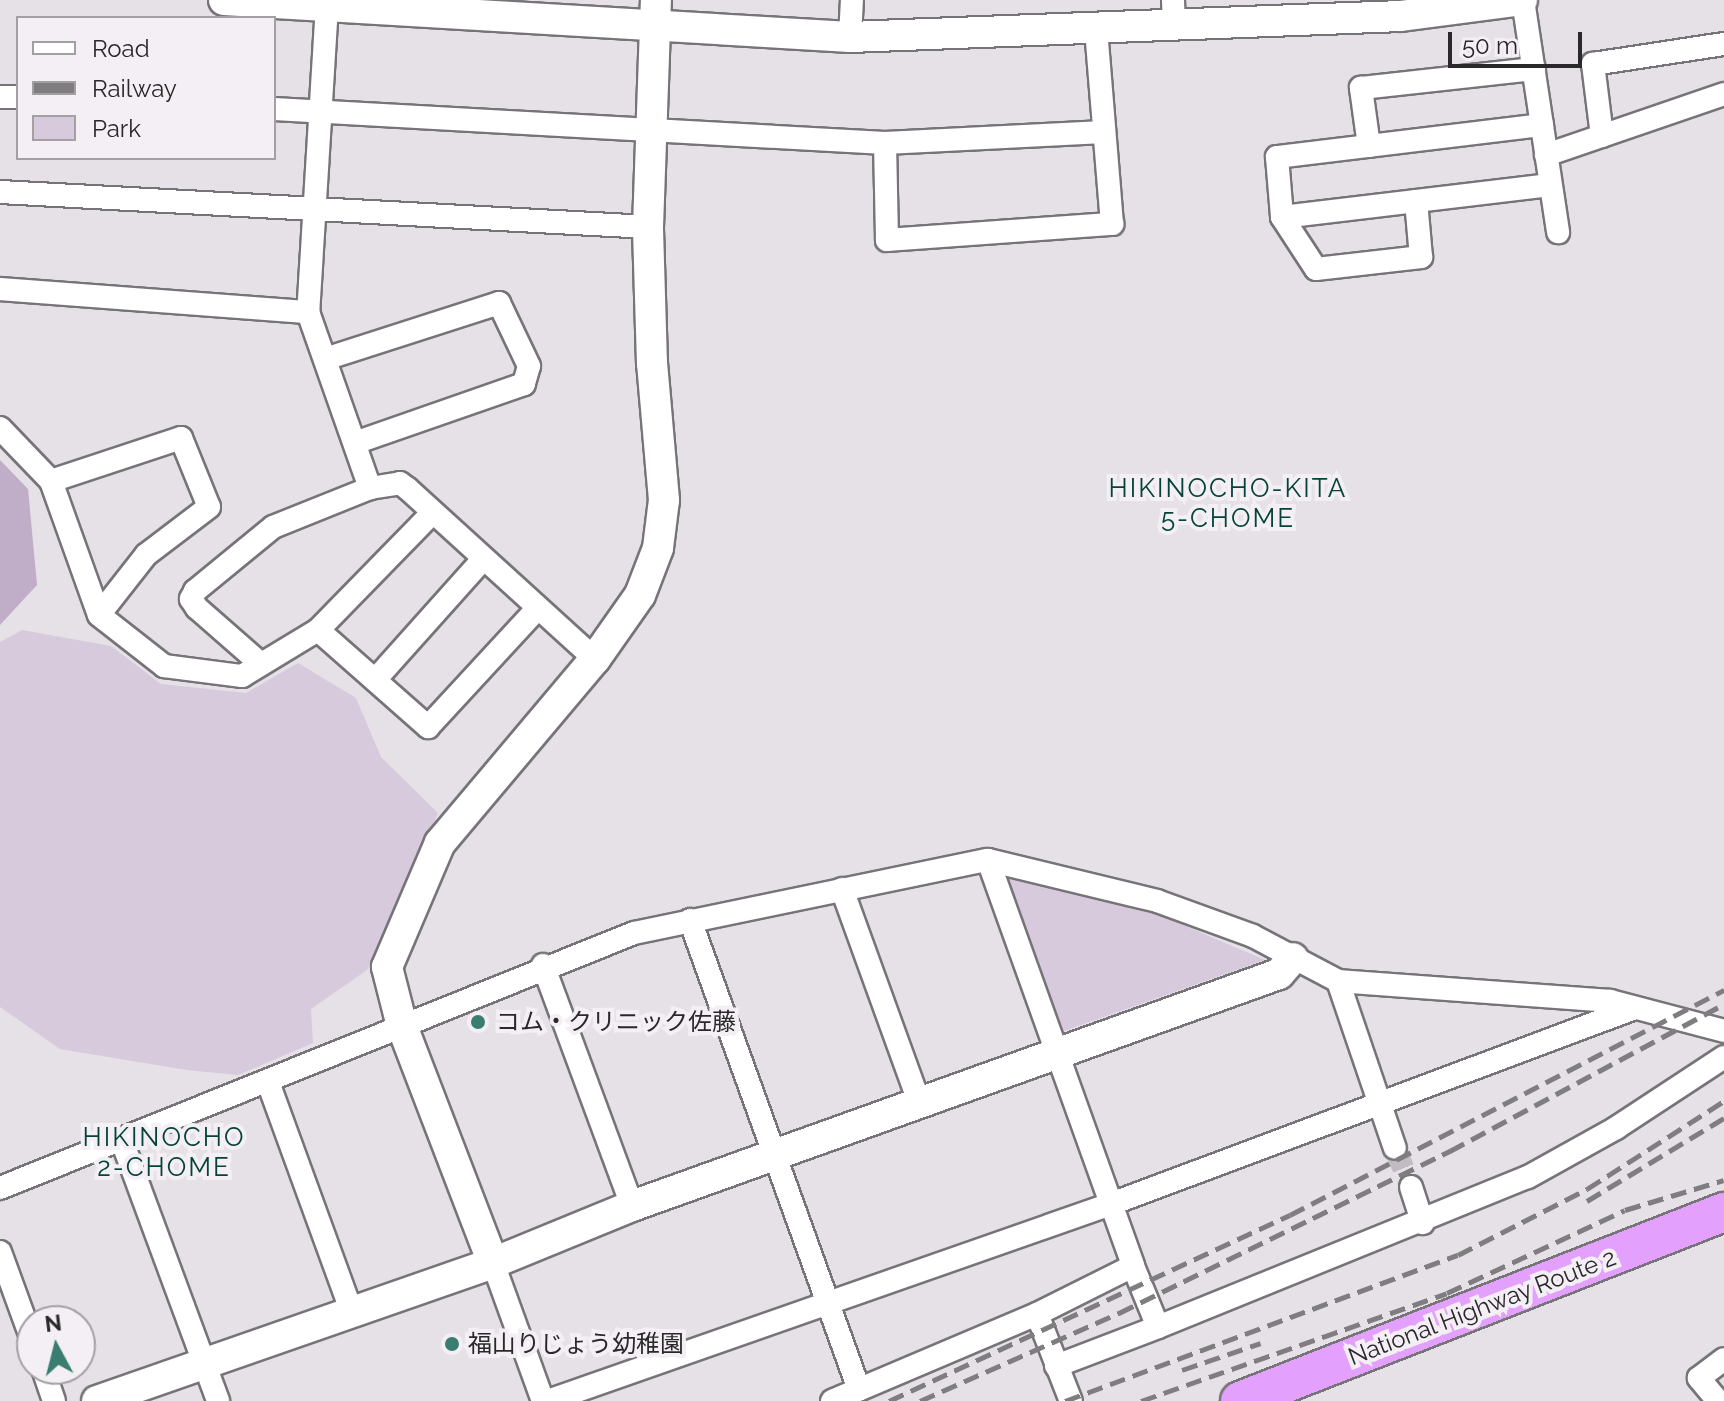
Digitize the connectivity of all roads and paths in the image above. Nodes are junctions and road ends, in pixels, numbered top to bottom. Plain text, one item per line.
1 (224, 0) edge
2 (852, 0) edge
3 (1523, 0) edge
4 (276, 1) edge
5 (327, 5) junction
6 (656, 12) edge
7 (1174, 13) edge
8 (1096, 29) junction
9 (850, 37) junction
10 (1724, 44) edge
11 (1534, 69) junction
12 (1724, 94) edge
13 (276, 109) edge
14 (321, 111) junction
15 (1542, 125) junction
16 (649, 126) junction
17 (1104, 132) junction
18 (1602, 136) junction
19 (885, 143) junction
20 (1369, 146) junction
21 (1546, 155) junction
22 (1550, 185) junction
23 (0, 192) edge
24 (1416, 201) junction
25 (315, 205) junction
26 (1282, 217) junction
27 (648, 227) junction
28 (1558, 232) dead end
29 (0, 289) edge
30 (308, 312) junction
31 (325, 359) junction
32 (0, 428) edge
33 (355, 443) junction
34 (51, 481) junction
35 (370, 488) junction
36 (432, 513) junction
37 (483, 559) junction
38 (538, 608) junction
39 (99, 615) junction
40 (318, 630) junction
41 (595, 659) junction
42 (261, 664) junction
43 (375, 680) junction
44 (988, 860) junction
45 (842, 889) junction
46 (690, 920) junction
47 (1293, 958) junction
48 (543, 965) junction
49 (1338, 981) junction
50 (1635, 1008) junction
51 (402, 1026) junction
52 (1724, 1031) edge
53 (1058, 1054) junction
54 (1724, 1057) edge
55 (268, 1082) junction
56 (920, 1104) junction
57 (1380, 1104) junction
58 (122, 1141) junction
59 (1395, 1148) tunnel mouth
60 (776, 1157) junction
61 (1411, 1187) tunnel mouth
62 (0, 1188) edge
63 (1111, 1204) junction
64 (632, 1206) junction
65 (1724, 1212) edge
66 (1423, 1223) junction
67 (1724, 1237) edge
68 (0, 1252) edge
69 (493, 1263) junction
70 (1133, 1266) junction
71 (828, 1302) junction
72 (19, 1305) edge
73 (352, 1313) junction
74 (1037, 1314) junction
75 (1158, 1327) junction
76 (1724, 1359) edge
77 (205, 1364) junction
78 (1056, 1366) junction
79 (859, 1390) junction
80 (97, 1401) edge
81 (218, 1401) edge
82 (545, 1401) edge
83 (832, 1401) edge
84 (1071, 1401) edge
85 (1240, 1401) edge
86 (1302, 1401) edge
87 (1718, 1401) edge

1 - 4 street
2 - 9 street
3 - 7 street
3 - 11 street
4 - 5 street
5 - 6 street
5 - 14 street
6 - 9 street
6 - 16 street
7 - 8 street
8 - 9 street
8 - 17 street
10 - 18 street
11 - 15 street
11 - 20 street
12 - 18 street
13 - 14 street
14 - 16 street
14 - 25 street
15 - 20 street
15 - 21 street
16 - 19 street
16 - 27 street
17 - 19 street
17 - 19 street
18 - 21 street
20 - 26 street
21 - 22 street
22 - 24 street
22 - 28 street
23 - 25 street
24 - 26 street
24 - 26 street
25 - 27 street
25 - 30 street
27 - 41 street
29 - 30 street
30 - 31 street
31 - 33 street
31 - 33 street
32 - 34 street
33 - 35 street
34 - 39 street
34 - 39 street
35 - 36 street
35 - 42 street
36 - 37 street
36 - 40 street
37 - 38 street
37 - 43 street
38 - 41 street
38 - 43 street
39 - 42 street
40 - 42 street
40 - 43 street
41 - 51 street
44 - 45 street
44 - 47 street
44 - 53 street
45 - 46 street
45 - 56 street
46 - 48 street
46 - 60 street
47 - 49 street
47 - 53 street
48 - 51 street
48 - 64 street
49 - 50 street
49 - 57 street
50 - 52 street
50 - 57 street
51 - 55 street
51 - 69 street
53 - 56 street
53 - 63 street
54 - 66 street
55 - 58 street
55 - 73 street
56 - 60 street
57 - 59 street
57 - 63 street
58 - 62 street
58 - 77 street
60 - 64 street
60 - 71 street
61 - 66 street
63 - 70 street
63 - 71 street
64 - 69 street
65 - 85 highway, National Highway Route 2
66 - 75 street
67 - 86 highway, National Highway Route 2
68 - 72 street
69 - 73 street
69 - 82 street
70 - 74 street
70 - 75 street
71 - 79 street
71 - 82 street
73 - 77 street
74 - 78 street
74 - 79 street
75 - 78 street
76 - 87 street
77 - 80 street
77 - 81 street
78 - 84 street
79 - 83 street

